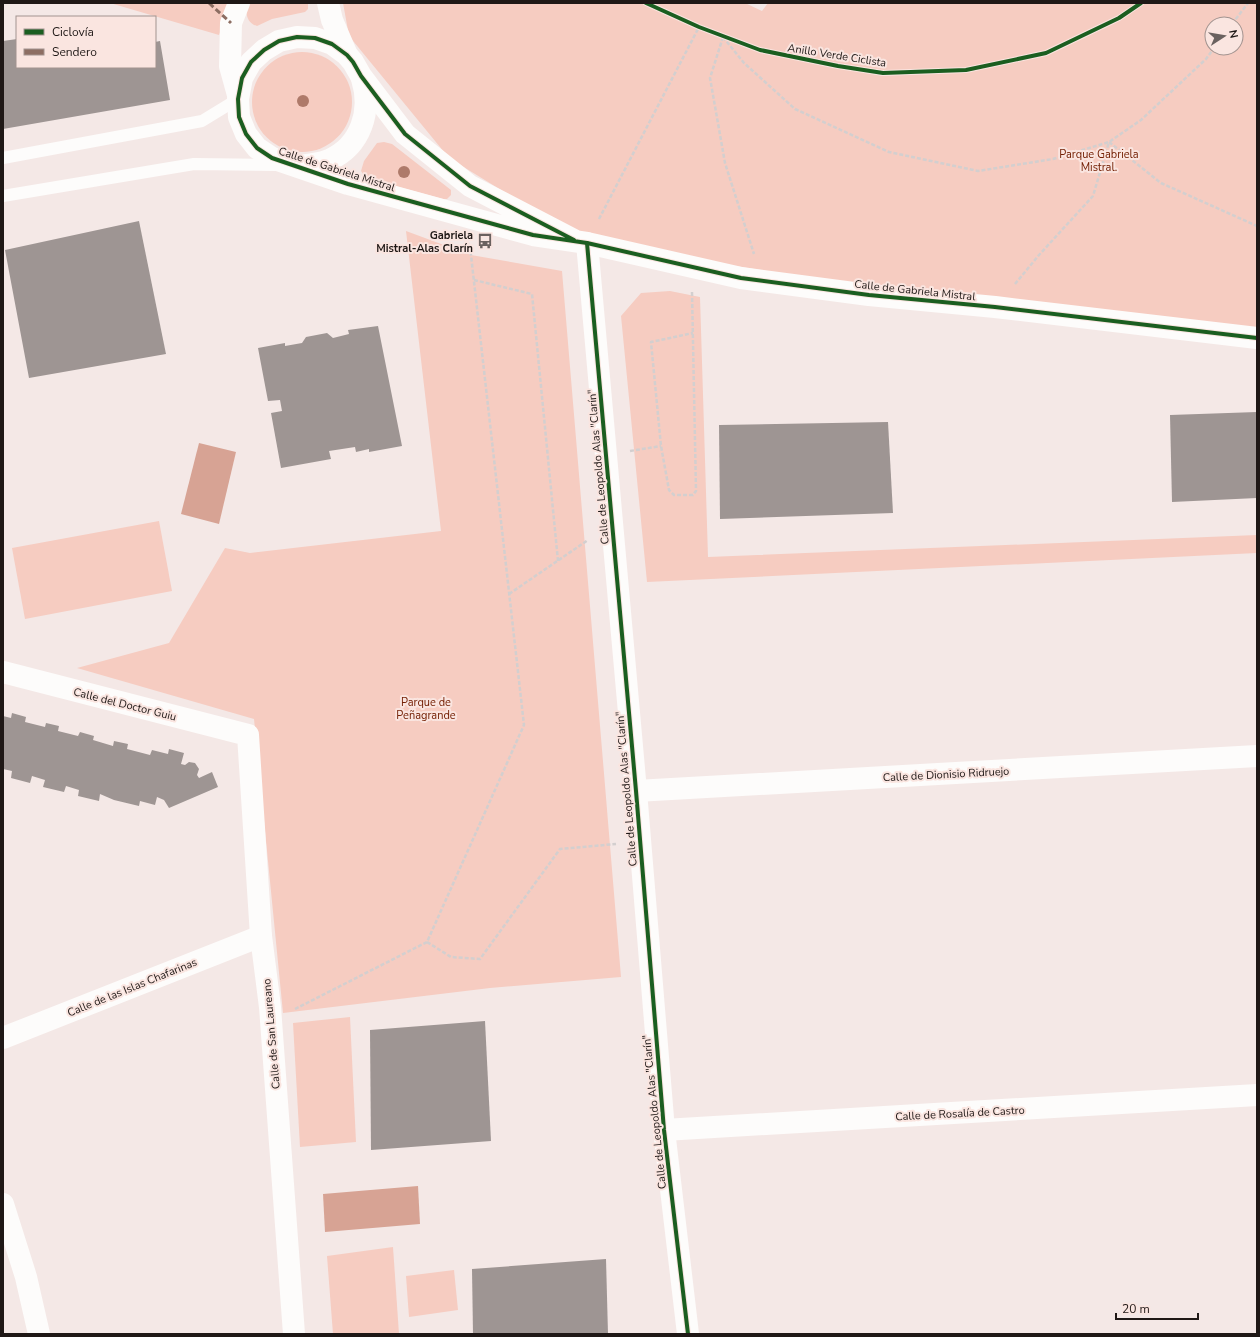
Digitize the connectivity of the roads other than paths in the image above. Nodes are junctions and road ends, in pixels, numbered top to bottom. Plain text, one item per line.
1 (239, 3) edge
2 (328, 3) edge
3 (347, 55) junction
4 (361, 76) junction
5 (238, 97) junction
6 (3, 158) edge
7 (293, 165) junction
8 (3, 196) edge
9 (580, 242) junction
10 (1257, 338) edge
11 (3, 672) edge
12 (248, 735) joint
13 (1257, 756) edge
14 (636, 791) junction
15 (261, 936) junction
16 (3, 1038) edge
17 (1257, 1095) edge
18 (664, 1130) junction
19 (3, 1204) edge
20 (39, 1334) edge
21 (294, 1334) edge
22 (688, 1334) edge

1 - 5 street, Calle de Gabriela Mistral
2 - 3 street, Calle de Gabriela Mistral
3 - 4 street, Calle de Gabriela Mistral
3 - 5 street, Calle de Gabriela Mistral
4 - 7 street, Calle de Gabriela Mistral
4 - 9 street, Calle de Gabriela Mistral
5 - 6 lane
5 - 7 street, Calle de Gabriela Mistral
7 - 8 lane
7 - 9 street, Calle de Gabriela Mistral
9 - 10 street, Calle de Gabriela Mistral
9 - 14 street, Calle de Leopoldo Alas "Clarín"
11 - 12 street, Calle del Doctor Guiu
12 - 15 street, Calle de San Laureano
13 - 14 street, Calle de Dionisio Ridruejo
14 - 18 street, Calle de Leopoldo Alas "Clarín"
15 - 16 street, Calle de las Islas Chafarinas
15 - 21 street, Calle de San Laureano
17 - 18 street, Calle de Rosalía de Castro
18 - 22 street, Calle de Leopoldo Alas "Clarín"
19 - 20 street

